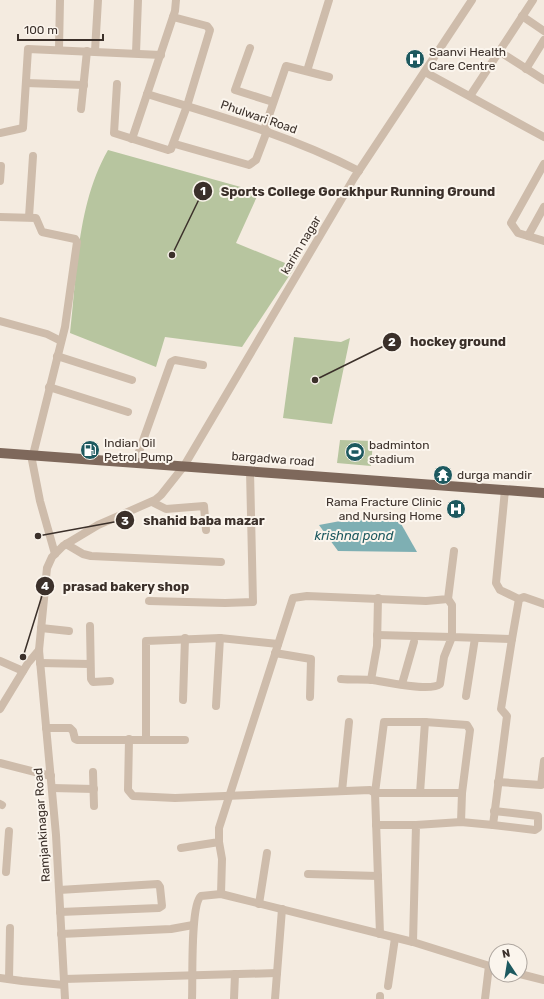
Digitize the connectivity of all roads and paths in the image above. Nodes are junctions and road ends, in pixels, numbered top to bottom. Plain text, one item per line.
1 (60, 0) edge
2 (98, 0) edge
3 (138, 0) edge
4 (176, 0) edge
5 (329, 0) edge
6 (472, 0) edge
7 (533, 0) edge
8 (522, 16) junction
9 (173, 17) junction
10 (544, 31) edge
11 (544, 40) edge
12 (250, 48) dead end
13 (59, 49) junction
14 (91, 51) junction
15 (500, 52) junction
16 (136, 53) junction
17 (161, 55) junction
18 (526, 69) junction
19 (307, 71) junction
20 (425, 72) junction
21 (329, 77) dead end
22 (544, 80) edge
23 (26, 83) junction
24 (117, 84) dead end
25 (84, 85) junction
26 (147, 94) junction
27 (470, 96) junction
28 (273, 102) junction
29 (187, 106) junction
30 (81, 109) dead end
31 (265, 130) junction
32 (0, 133) edge
33 (544, 137) edge
34 (132, 139) junction
35 (175, 144) junction
36 (33, 156) dead end
37 (544, 164) edge
38 (1, 166) dead end
39 (359, 171) junction
40 (0, 180) edge
41 (544, 207) edge
42 (0, 217) edge
43 (29, 217) junction
44 (528, 236) junction
45 (544, 241) edge
46 (0, 321) edge
47 (61, 341) junction
48 (57, 356) junction
49 (203, 366) dead end
50 (132, 380) dead end
51 (49, 388) junction
52 (128, 412) dead end
53 (0, 453) edge
54 (32, 455) junction
55 (135, 463) junction
56 (184, 466) junction
57 (250, 471) junction
58 (504, 490) junction
59 (544, 493) edge
60 (158, 505) junction
61 (206, 530) dead end
62 (72, 547) junction
63 (454, 551) dead end
64 (55, 554) junction
65 (221, 562) dead end
66 (378, 598) junction
67 (448, 599) junction
68 (519, 599) junction
69 (150, 601) dead end
70 (544, 604) edge
71 (90, 626) dead end
72 (41, 628) junction
73 (69, 631) dead end
74 (377, 635) junction
75 (452, 637) junction
76 (185, 638) junction
77 (220, 638) junction
78 (476, 638) junction
79 (512, 639) junction
80 (414, 642) dead end
81 (278, 644) junction
82 (39, 650) junction
83 (275, 653) junction
84 (0, 661) edge
85 (40, 663) junction
86 (90, 664) junction
87 (23, 671) junction
88 (341, 679) dead end
89 (371, 680) junction
90 (110, 681) dead end
91 (402, 684) junction
92 (466, 696) dead end
93 (310, 697) dead end
94 (183, 700) dead end
95 (216, 706) dead end
96 (0, 709) edge
97 (348, 722) dead end
98 (425, 722) junction
99 (46, 728) junction
100 (129, 740) junction
101 (146, 740) junction
102 (185, 740) dead end
103 (544, 761) edge
104 (0, 764) edge
105 (93, 772) dead end
106 (51, 776) junction
107 (498, 782) junction
108 (52, 788) junction
109 (94, 789) junction
110 (342, 791) junction
111 (375, 793) junction
112 (420, 793) junction
113 (462, 793) junction
114 (229, 795) junction
115 (94, 806) dead end
116 (494, 811) junction
117 (460, 822) junction
118 (376, 825) junction
119 (416, 825) junction
120 (493, 825) junction
121 (9, 830) dead end
122 (219, 842) junction
123 (182, 848) dead end
124 (266, 853) dead end
125 (4, 855) edge
126 (6, 872) dead end
127 (308, 874) dead end
128 (378, 876) junction
129 (59, 890) junction
130 (220, 894) junction
131 (259, 904) junction
132 (282, 909) junction
133 (60, 912) junction
134 (193, 926) junction
135 (10, 928) dead end
136 (61, 934) junction
137 (380, 934) junction
138 (395, 938) junction
139 (413, 942) junction
140 (488, 965) edge
141 (277, 973) junction
142 (193, 974) junction
143 (235, 974) junction
144 (528, 976) edge
145 (0, 978) edge
146 (9, 979) junction
147 (544, 980) edge
148 (64, 982) junction
149 (490, 983) edge
150 (388, 986) dead end
151 (65, 999) edge
152 (192, 999) edge
153 (234, 999) edge
154 (275, 999) edge
155 (486, 999) edge

1 - 13 street
2 - 14 street
3 - 16 street
4 - 9 street
5 - 19 street
6 - 20 street, karim nagar
7 - 8 street
8 - 10 street
8 - 15 street
9 - 17 street
9 - 29 street
11 - 18 street
12 - 28 street
13 - 14 street
13 - 23 street
14 - 16 street
14 - 25 street
15 - 18 street
15 - 27 street
16 - 17 street
17 - 26 street
18 - 22 street
19 - 21 street
19 - 28 street
20 - 27 street
20 - 39 street, karim nagar
23 - 25 street
23 - 32 street
24 - 34 street
25 - 30 street
26 - 29 street, Phulwari Road
26 - 34 street
27 - 33 street
28 - 31 street
29 - 31 street, Phulwari Road
29 - 35 street
31 - 35 street
31 - 39 street, Phulwari Road
34 - 35 street
36 - 43 street
37 - 44 street
38 - 40 street
39 - 56 street, karim nagar
41 - 44 street
42 - 43 street
43 - 47 street
44 - 45 street
46 - 47 street
47 - 48 street
48 - 50 street
48 - 51 street
49 - 55 street
51 - 52 street
51 - 54 street
53 - 54 main road, bargadwa road
54 - 55 main road, bargadwa road
54 - 64 street
55 - 56 main road, bargadwa road
56 - 57 main road, bargadwa road
56 - 60 street, karim nagar
57 - 58 main road, bargadwa road
57 - 69 street
58 - 59 main road, bargadwa road
58 - 68 street
60 - 61 street
60 - 62 street
62 - 64 street
62 - 65 street
63 - 67 street
64 - 72 street, Ramjankinagar Road
66 - 67 street
66 - 74 street
66 - 81 street
67 - 75 street
68 - 70 street
68 - 79 street
71 - 86 street
72 - 73 street
72 - 82 street, Ramjankinagar Road
74 - 75 street
74 - 89 street
75 - 78 street
75 - 91 street
76 - 77 street
76 - 94 street
76 - 101 street
77 - 81 street
77 - 95 street
78 - 79 street
78 - 92 street
79 - 107 street
80 - 91 street
81 - 83 street
82 - 85 street, Ramjankinagar Road
82 - 87 street
83 - 93 street
83 - 114 street
84 - 87 street
85 - 86 street
85 - 99 street, Ramjankinagar Road
86 - 90 street
87 - 96 street
88 - 89 street
89 - 91 street
97 - 110 street
98 - 111 street
98 - 112 street
98 - 113 street
99 - 100 street
99 - 106 street, Ramjankinagar Road
100 - 101 street
100 - 114 street
101 - 102 street
103 - 107 street
104 - 106 street
105 - 109 street
106 - 108 street, Ramjankinagar Road
107 - 116 street
108 - 109 street
108 - 129 street, Ramjankinagar Road
109 - 115 street
110 - 111 street
110 - 114 street
111 - 112 street
111 - 118 street
112 - 113 street
113 - 117 street
114 - 122 street
116 - 120 street
116 - 120 street
117 - 119 street
117 - 120 street
118 - 119 street
118 - 128 street
119 - 139 street
121 - 125 street
122 - 123 street
122 - 130 street
124 - 131 street
125 - 126 street
127 - 128 street
128 - 137 street
129 - 133 street, Ramjankinagar Road
129 - 133 street
130 - 131 street
130 - 134 street
131 - 132 street
132 - 137 street
132 - 141 street
133 - 136 street, Ramjankinagar Road
134 - 136 street
134 - 142 street
135 - 146 street
136 - 148 street, Ramjankinagar Road
137 - 138 street
138 - 139 street
138 - 150 street
139 - 140 street
141 - 143 street
141 - 154 street
142 - 143 street
142 - 148 street
142 - 152 street
143 - 153 street
144 - 147 street
145 - 146 street
146 - 148 street
148 - 151 street, Ramjankinagar Road
149 - 155 street

